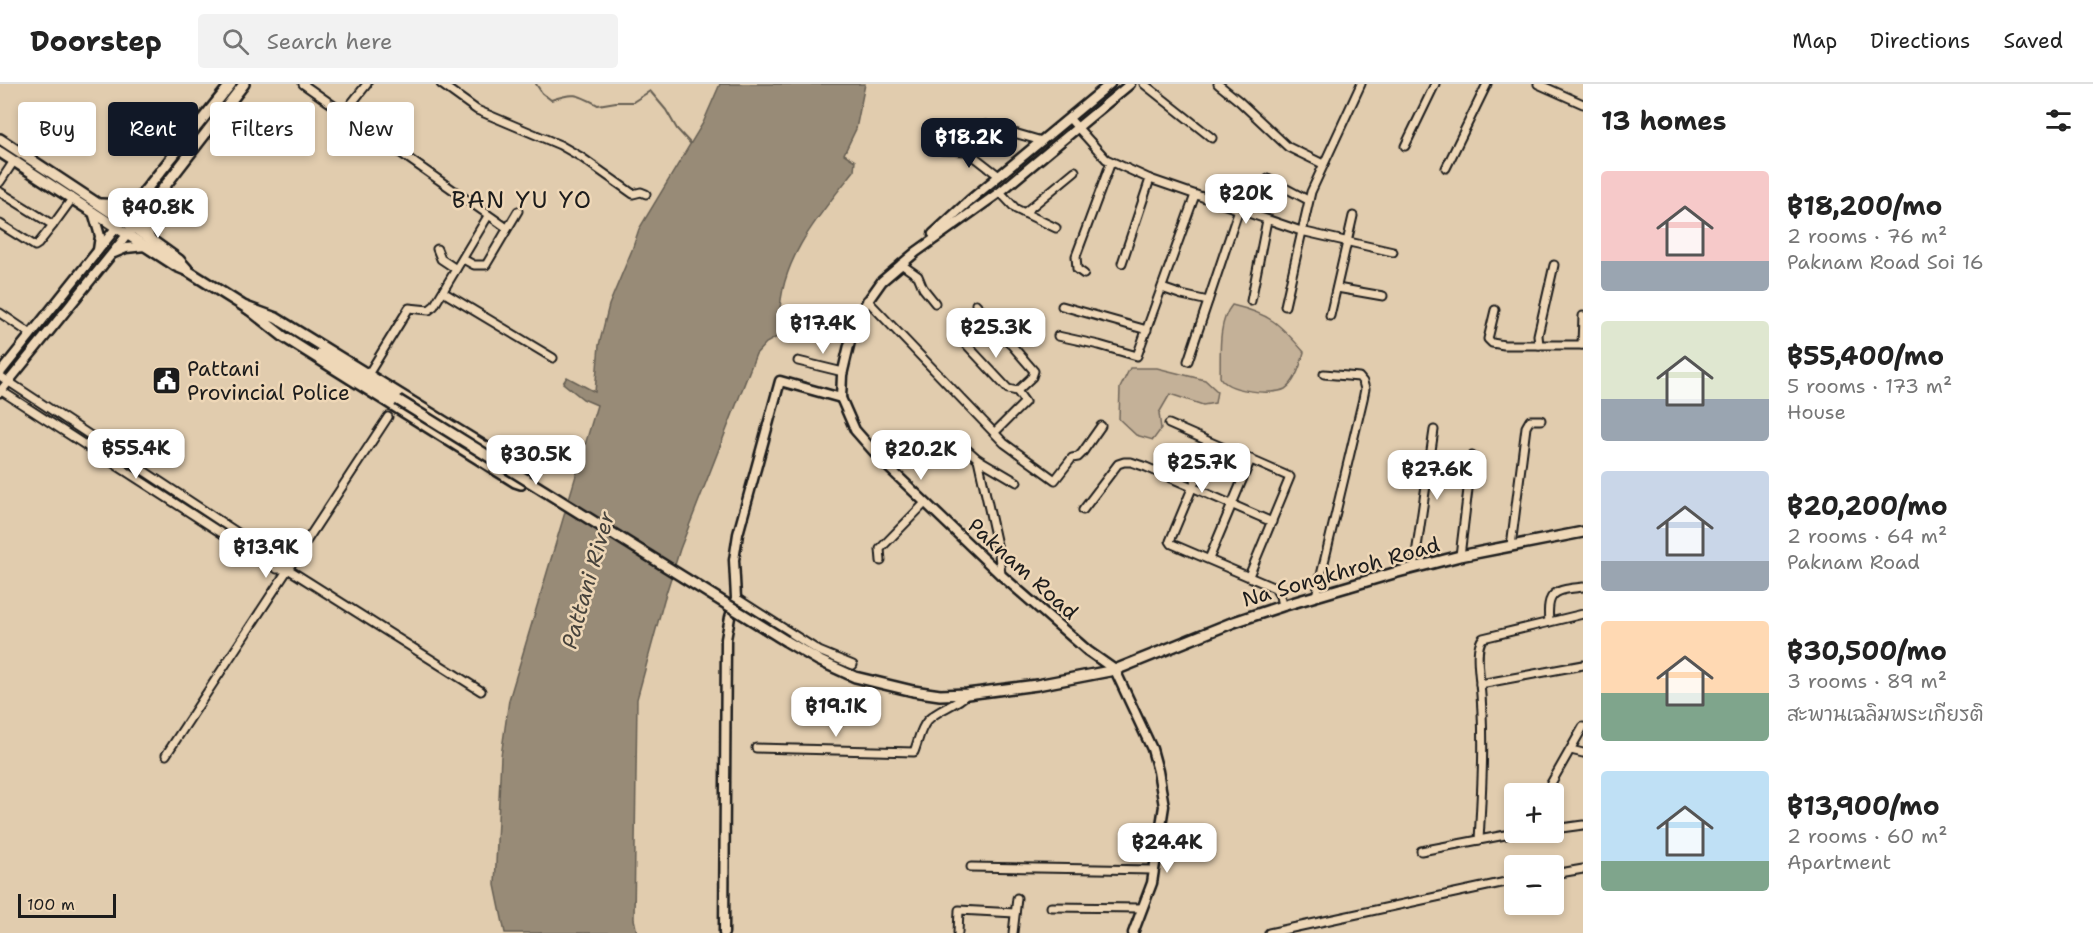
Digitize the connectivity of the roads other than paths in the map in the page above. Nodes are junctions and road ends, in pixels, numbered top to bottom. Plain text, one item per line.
1 (231, 84) edge
2 (244, 84) edge
3 (303, 84) edge
4 (368, 84) edge
5 (441, 84) edge
6 (1110, 84) edge
7 (1130, 84) edge
8 (1144, 84) edge
9 (1218, 84) edge
10 (1361, 84) edge
11 (1436, 84) edge
12 (1487, 84) edge
13 (1538, 84) edge
14 (328, 102) edge
15 (353, 102) edge
16 (1583, 104) edge
17 (1069, 118) junction
18 (986, 126) dead end
19 (1077, 127) junction
20 (1212, 138) dead end
21 (0, 139) edge
22 (1042, 141) junction
23 (1406, 146) dead end
24 (942, 150) dead end
25 (0, 152) edge
26 (404, 156) edge
27 (14, 161) junction
28 (1111, 162) junction
29 (1323, 164) junction
30 (1446, 168) dead end
31 (1075, 171) dead end
32 (999, 176) junction
33 (1150, 179) junction
34 (1268, 179) dead end
35 (0, 182) edge
36 (0, 192) edge
37 (1000, 192) junction
38 (646, 194) dead end
39 (1194, 195) junction
40 (72, 199) junction
41 (137, 199) junction
42 (1308, 200) junction
43 (98, 203) junction
44 (150, 205) junction
45 (1239, 209) junction
46 (518, 211) dead end
47 (93, 212) junction
48 (1024, 213) junction
49 (488, 216) junction
50 (1353, 216) dead end
51 (1267, 220) junction
52 (0, 224) edge
53 (119, 224) junction
54 (52, 225) junction
55 (507, 228) junction
56 (1056, 228) dead end
57 (130, 231) junction
58 (1301, 231) junction
59 (147, 242) junction
60 (1347, 242) junction
61 (437, 249) dead end
62 (98, 250) junction
63 (916, 252) junction
64 (1393, 252) dead end
65 (110, 255) junction
66 (463, 259) junction
67 (1122, 263) dead end
68 (901, 264) junction
69 (1554, 265) dead end
70 (456, 269) junction
71 (1084, 274) dead end
72 (1162, 288) junction
73 (1337, 288) junction
74 (443, 292) junction
75 (1383, 296) dead end
76 (867, 300) junction
77 (1208, 301) junction
78 (1251, 302) dead end
79 (935, 303) dead end
80 (976, 304) dead end
81 (1062, 306) dead end
82 (1285, 306) dead end
83 (246, 307) junction
84 (1495, 310) dead end
85 (0, 313) edge
86 (1330, 316) dead end
87 (1583, 316) edge
88 (1147, 330) junction
89 (30, 334) junction
90 (1058, 336) dead end
91 (966, 344) dead end
92 (1539, 345) junction
93 (1583, 345) edge
94 (553, 358) dead end
95 (798, 361) dead end
96 (1188, 361) dead end
97 (843, 372) junction
98 (369, 373) junction
99 (0, 374) edge
100 (1324, 374) dead end
101 (9, 381) junction
102 (0, 391) edge
103 (1017, 391) junction
104 (841, 398) junction
105 (388, 417) dead end
106 (1541, 420) dead end
107 (1169, 424) dead end
108 (1101, 426) dead end
109 (1434, 430) dead end
110 (995, 432) junction
111 (1210, 443) junction
112 (961, 444) dead end
113 (1472, 456) dead end
114 (978, 459) junction
115 (1251, 459) junction
116 (1017, 482) dead end
117 (1191, 488) junction
118 (925, 503) junction
119 (1231, 504) junction
120 (1083, 510) dead end
121 (1272, 522) junction
122 (1583, 532) edge
123 (1511, 546) junction
124 (1460, 556) junction
125 (1209, 559) junction
126 (881, 561) dead end
127 (1414, 568) junction
128 (288, 569) junction
129 (1001, 575) junction
130 (1249, 576) junction
131 (1583, 587) edge
132 (1316, 596) junction
133 (736, 598) junction
134 (1282, 606) junction
135 (1583, 614) edge
136 (1549, 622) junction
137 (853, 665) dead end
138 (1583, 666) edge
139 (1115, 670) junction
140 (1480, 684) junction
141 (481, 691) dead end
142 (967, 694) junction
143 (1583, 727) edge
144 (756, 748) dead end
145 (1571, 750) junction
146 (1583, 753) edge
147 (166, 755) dead end
148 (1552, 783) edge
149 (1583, 825) edge
150 (1564, 828) edge
151 (1504, 836) edge
152 (1479, 840) junction
153 (1421, 851) dead end
154 (971, 867) dead end
155 (1583, 869) edge
156 (1154, 870) junction
157 (1564, 872) edge
158 (1504, 882) edge
159 (1017, 898) dead end
160 (1052, 907) dead end
161 (1142, 908) junction
162 (1015, 913) junction
163 (724, 933) edge
164 (958, 933) edge
165 (1013, 933) edge
166 (1133, 933) edge
167 (1269, 933) edge

1 - 41 main road
2 - 44 main road
3 - 14 street
4 - 15 street
5 - 38 street
6 - 17 street, Paknam Road
7 - 19 street, Paknam Road
8 - 20 street
9 - 29 street
10 - 29 street
11 - 23 street
12 - 30 street
13 - 16 street
17 - 19 street
17 - 22 street, Paknam Road
18 - 22 street
19 - 28 street
19 - 37 street, Paknam Road
21 - 43 main road
22 - 32 street, Paknam Road
24 - 32 street
25 - 27 main road
26 - 49 street
27 - 35 street
27 - 40 main road
28 - 33 street
28 - 71 street
29 - 42 street
31 - 48 street
32 - 63 street, Paknam Road
33 - 39 street
33 - 67 street
34 - 42 street
36 - 54 street
37 - 48 street
37 - 63 street, Paknam Road
39 - 45 street
39 - 72 street
40 - 47 main road
40 - 54 street
41 - 43 main road
41 - 53 main road
42 - 58 street
43 - 53 main road
44 - 57 main road
44 - 59 main road
45 - 51 street
45 - 77 street
46 - 55 street
47 - 53 main road
47 - 62 street
48 - 56 street
49 - 55 street
49 - 66 street
50 - 60 street
51 - 58 street
51 - 78 street
52 - 54 street
53 - 57 main road
53 - 62 street
55 - 66 street
57 - 59 main road
57 - 65 street
58 - 60 street
58 - 82 street
59 - 65 street
59 - 83 main road
60 - 64 street
60 - 73 street
61 - 70 street
62 - 89 street
63 - 68 street, Paknam Road
65 - 101 street
66 - 70 street
68 - 76 street, Paknam Road
68 - 79 street
69 - 92 street
70 - 74 street
72 - 77 street
72 - 88 street
73 - 75 street
73 - 86 street
74 - 94 street
74 - 98 street
76 - 97 street, Paknam Road
76 - 110 street
77 - 96 street
80 - 103 street
81 - 88 street
83 - 98 main road
83 - 98 main road
83 - 142 main road, Na Songkhroh Road, bridge
84 - 92 street
85 - 89 street
87 - 93 street
88 - 90 street
89 - 99 street
91 - 103 street
92 - 93 street
95 - 97 street
97 - 104 street, Paknam Road
99 - 101 street
100 - 132 street
101 - 102 street
101 - 128 street
102 - 128 street
103 - 110 street
104 - 118 street, Paknam Road
104 - 133 street
105 - 128 street
106 - 123 street
107 - 111 street
108 - 110 street
109 - 127 street
111 - 115 street
111 - 117 street
112 - 114 street
113 - 124 street
114 - 116 street
114 - 129 street
115 - 119 street
115 - 121 street
117 - 119 street
117 - 120 street
117 - 125 street
118 - 126 street
118 - 129 street, Paknam Road
119 - 121 street
119 - 125 street
121 - 130 street
122 - 123 main road, Na Songkhroh Road
123 - 124 main road, Na Songkhroh Road
124 - 127 main road, Na Songkhroh Road
125 - 130 street
127 - 132 main road, Na Songkhroh Road
128 - 141 street
128 - 147 street
129 - 139 street, Paknam Road
130 - 134 street
131 - 136 street
132 - 134 main road, Na Songkhroh Road
133 - 137 street
133 - 163 street
134 - 139 main road, Na Songkhroh Road
135 - 136 street
136 - 140 street
138 - 140 street
139 - 142 main road, Na Songkhroh Road
139 - 156 street
140 - 152 street
142 - 144 street
143 - 145 street
145 - 146 street
145 - 148 street
149 - 150 street
151 - 152 street
152 - 153 street
154 - 156 street
155 - 157 street
156 - 161 street
158 - 167 street
159 - 162 street
160 - 161 street
161 - 166 street
162 - 164 street
162 - 165 street

